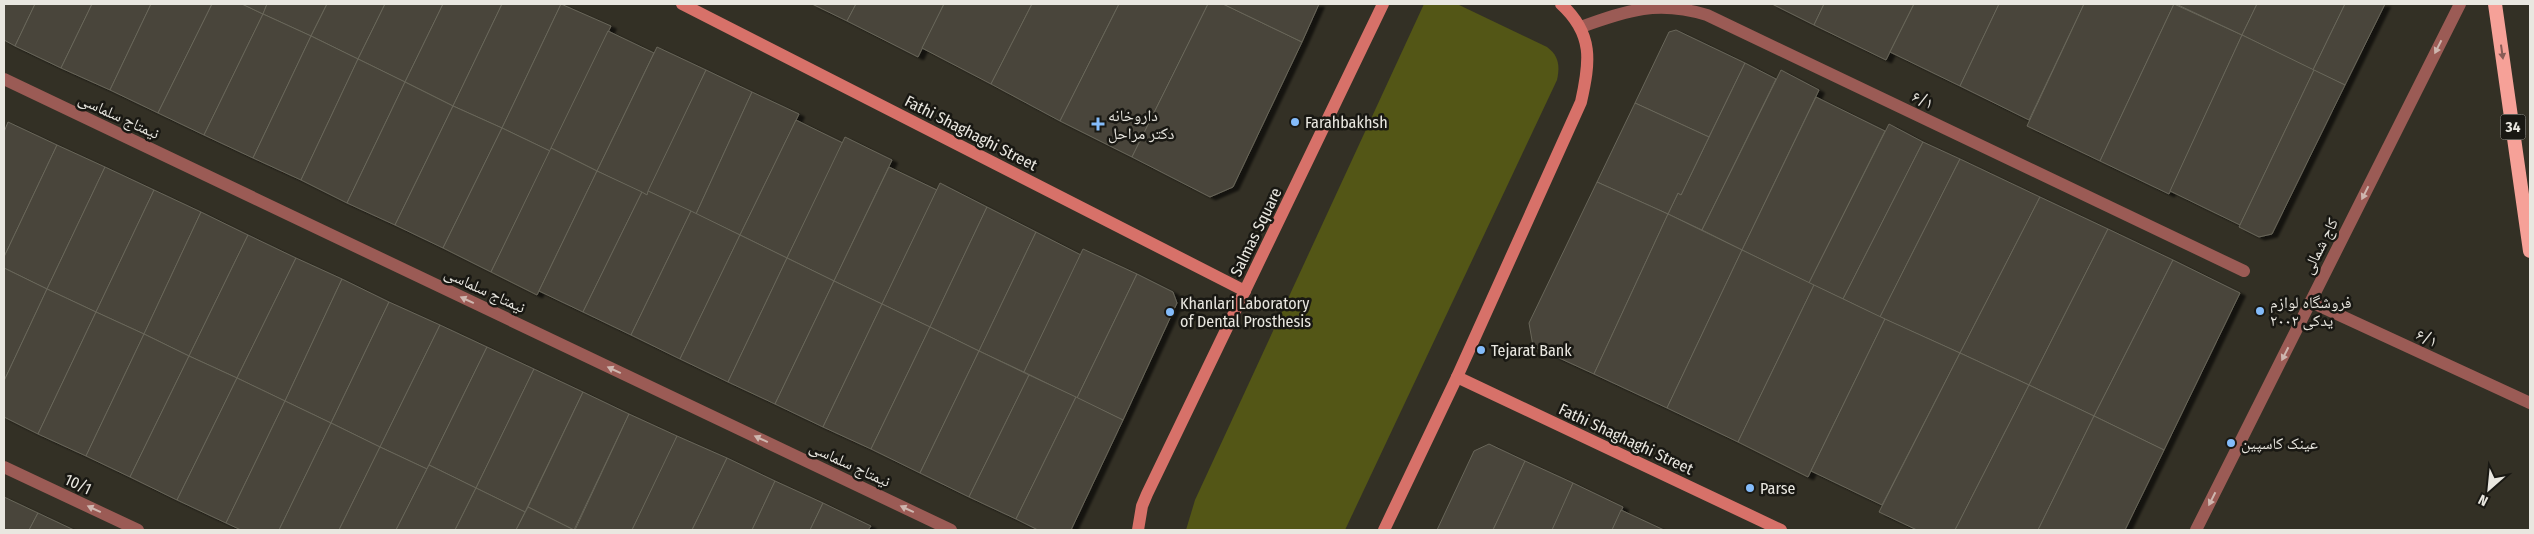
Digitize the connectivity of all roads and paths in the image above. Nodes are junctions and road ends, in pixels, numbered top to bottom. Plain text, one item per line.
1 (682, 4) edge
2 (1384, 4) edge
3 (1561, 4) edge
4 (2460, 4) edge
5 (2495, 4) edge
6 (1581, 27) junction
7 (4, 79) edge
8 (2530, 251) edge
9 (2244, 271) dead end
10 (1245, 291) junction
11 (2310, 302) junction
12 (1457, 377) junction
13 (2530, 403) edge
14 (4, 467) edge
15 (138, 530) edge
16 (952, 530) edge
17 (1138, 530) edge
18 (1384, 530) edge
19 (1781, 530) edge
20 (2196, 530) edge

1 - 10 main road, Fathi Shaghaghi Street
2 - 10 main road, Salmas Square
3 - 6 main road
4 -> 11 street, کاج شمالی
5 -> 8 highway, 34
6 - 9 street, ۶/۱
6 - 12 main road
16 -> 7 street, نیمتاج سلماسی
10 - 17 main road, Salmas Square
11 - 13 street, ۶/۱
11 -> 20 street, کاج شمالی
12 - 18 main road
12 - 19 main road, Fathi Shaghaghi Street
15 -> 14 street, 10/1

